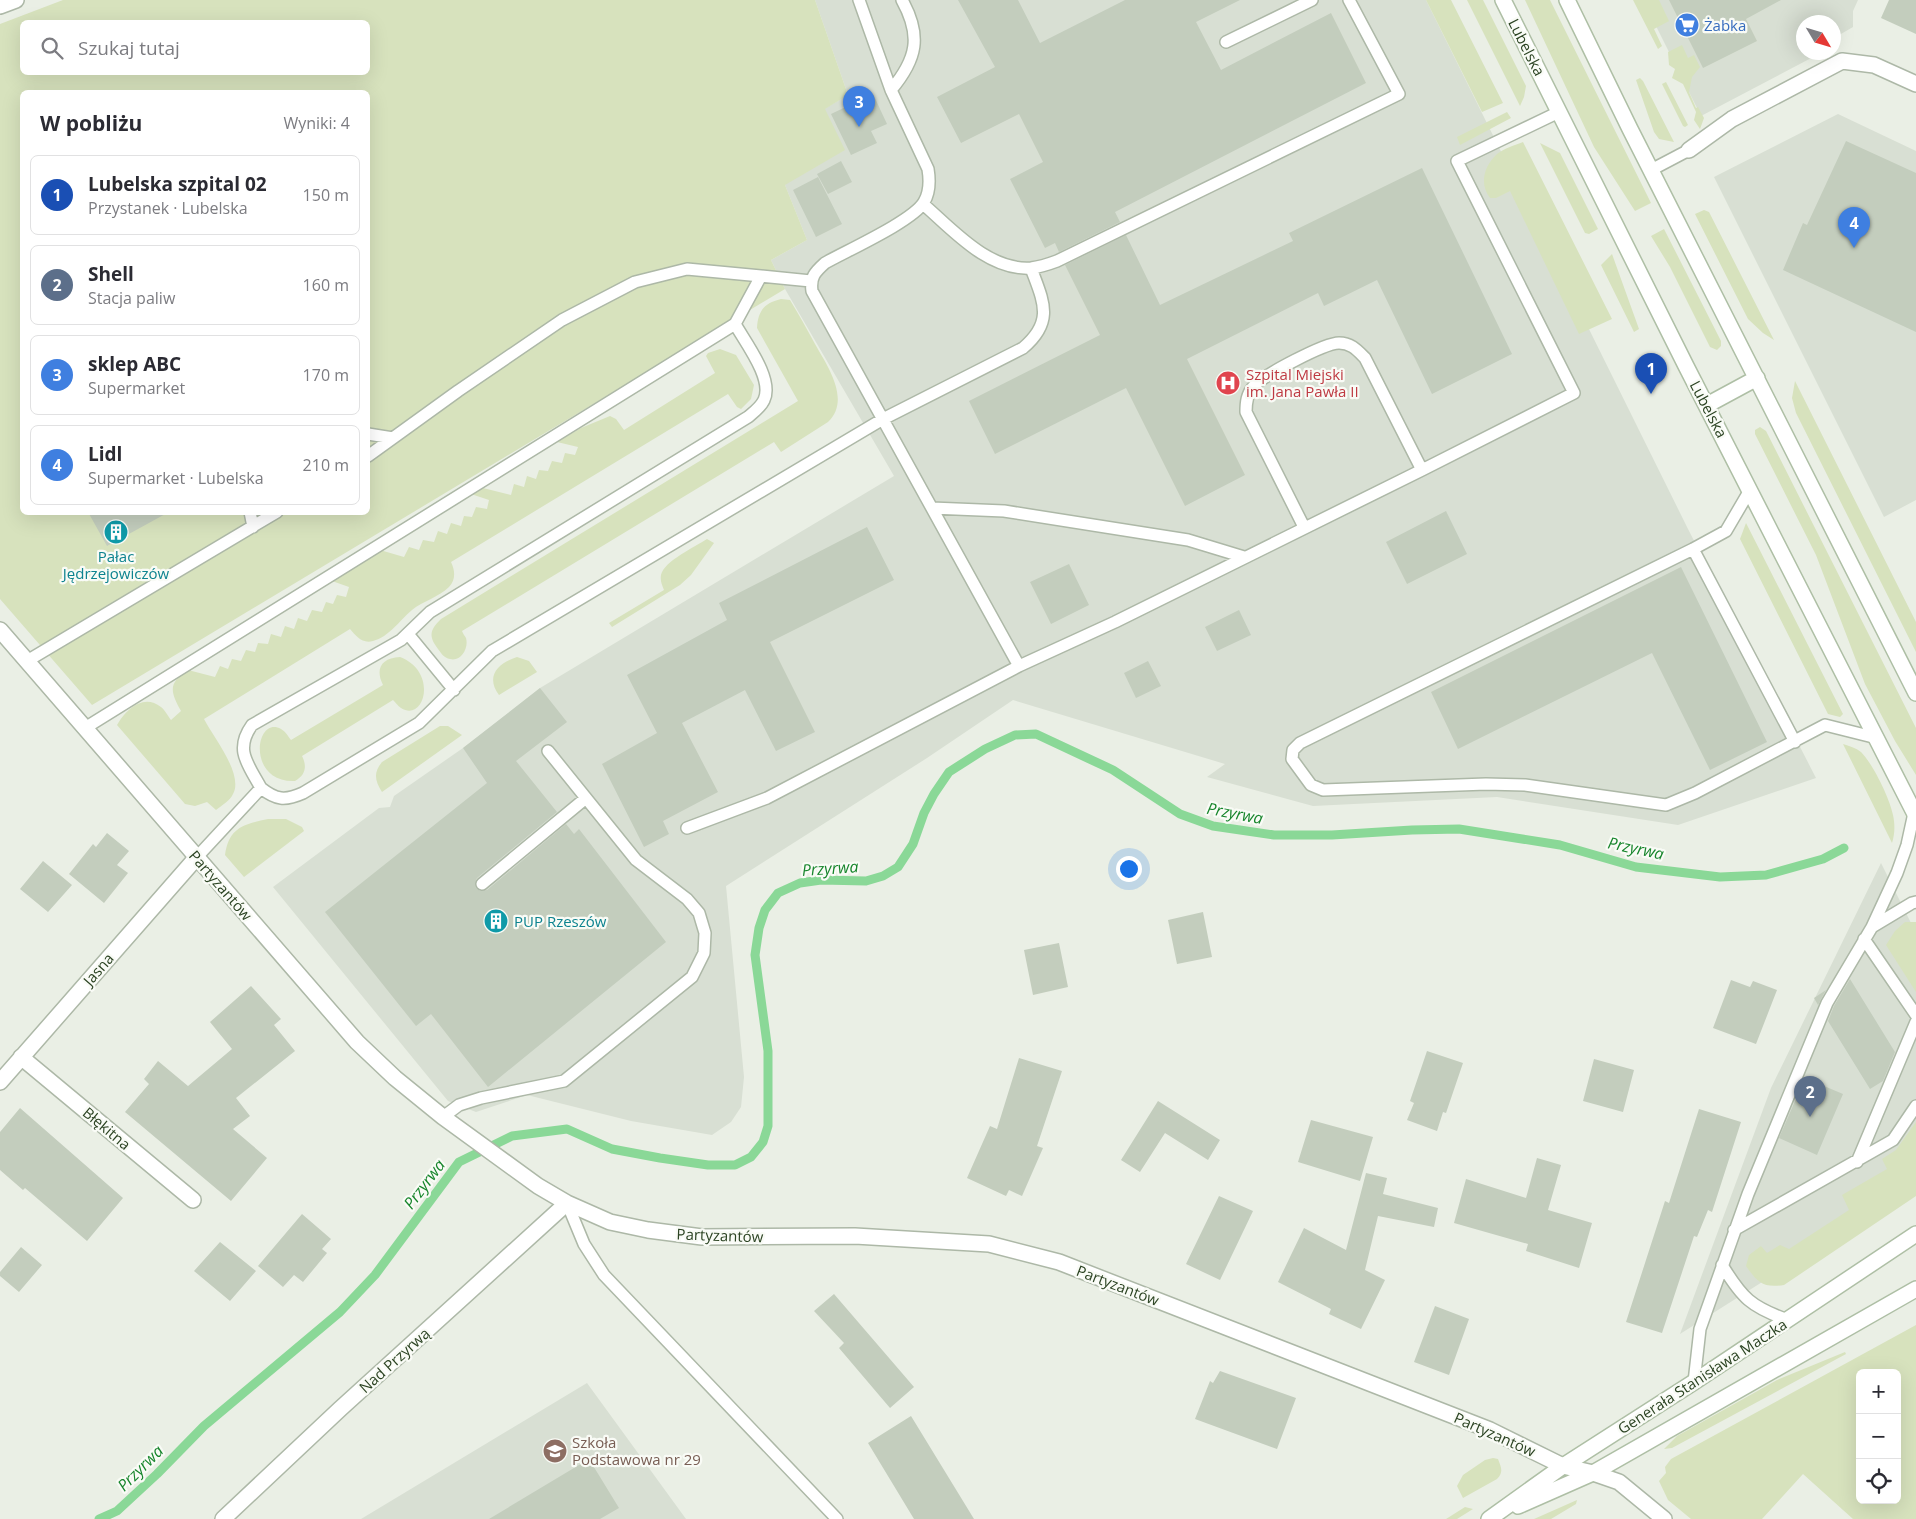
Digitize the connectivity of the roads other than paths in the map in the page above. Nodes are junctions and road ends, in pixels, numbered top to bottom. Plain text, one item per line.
1 (16, 0) edge
2 (859, 0) edge
3 (902, 0) edge
4 (1312, 0) edge
5 (1349, 0) edge
6 (1503, 0) edge
7 (1567, 0) edge
8 (0, 6) edge
9 (1226, 42) dead end
10 (1916, 84) edge
11 (891, 90) junction
12 (1560, 112) junction
13 (1689, 150) joint
14 (1651, 170) junction
15 (923, 204) junction
16 (1031, 268) junction
17 (761, 276) junction
18 (810, 281) junction
19 (735, 324) junction
20 (1757, 378) junction
21 (1707, 405) junction
22 (883, 419) junction
23 (370, 434) edge
24 (393, 438) junction
25 (370, 455) edge
26 (1422, 470) junction
27 (1750, 490) junction
28 (932, 508) junction
29 (251, 515) edge
30 (272, 515) edge
31 (253, 527) junction
32 (1304, 527) junction
33 (1693, 549) junction
34 (1244, 557) junction
35 (0, 630) edge
36 (408, 634) junction
37 (27, 662) junction
38 (1019, 666) junction
39 (454, 690) junction
40 (1916, 693) edge
41 (85, 728) junction
42 (1877, 738) junction
43 (1795, 742) junction
44 (548, 751) dead end
45 (261, 788) junction
46 (586, 798) junction
47 (1915, 815) edge
48 (687, 828) dead end
49 (197, 857) junction
50 (482, 884) dead end
51 (1916, 902) edge
52 (1872, 927) junction
53 (1864, 939) junction
54 (1916, 1015) edge
55 (1916, 1022) edge
56 (21, 1057) junction
57 (0, 1082) edge
58 (1916, 1106) edge
59 (443, 1117) junction
60 (1857, 1162) junction
61 (193, 1200) dead end
62 (567, 1204) junction
63 (1734, 1230) junction
64 (1916, 1234) edge
65 (1722, 1265) junction
66 (1916, 1289) edge
67 (1788, 1320) junction
68 (1694, 1382) junction
69 (1563, 1466) junction
70 (1593, 1473) junction
71 (223, 1519) edge
72 (837, 1519) edge
73 (1489, 1519) edge
74 (1664, 1519) edge

1 - 8 street
2 - 11 lane
3 - 11 lane
4 - 9 lane
5 - 16 lane
6 - 12 street, Lubelska
7 - 14 street
10 - 13 street
11 - 15 lane
12 - 21 street, Lubelska
12 - 26 lane
13 - 14 lane
14 - 20 street
15 - 16 lane
15 - 18 lane
16 - 22 lane
17 - 18 lane
17 - 19 lane
17 - 24 lane
18 - 22 lane
19 - 36 lane
19 - 41 lane
20 - 21 street
20 - 40 street
21 - 27 street, Lubelska
22 - 28 lane
22 - 39 lane
23 - 24 lane
24 - 25 lane
26 - 32 lane
26 - 32 lane
27 - 33 lane
27 - 42 street, Lubelska
28 - 34 lane
28 - 38 lane
29 - 31 lane
30 - 31 lane
31 - 37 lane
32 - 34 lane
33 - 43 lane
33 - 43 lane
34 - 38 lane
35 - 37 street, Partyzantów
36 - 39 lane
36 - 45 lane
37 - 41 street, Partyzantów
38 - 48 lane
39 - 45 lane
41 - 49 street, Partyzantów
42 - 43 lane
42 - 47 street, Lubelska
44 - 46 lane
45 - 49 lane
46 - 50 lane
46 - 59 lane
47 - 52 lane
49 - 56 street, Jasna
49 - 59 street, Partyzantów
51 - 52 lane
52 - 53 lane
53 - 54 lane
53 - 63 lane
55 - 60 lane
56 - 57 street, Jasna
56 - 61 street, Błękitna
58 - 60 lane
59 - 62 street, Partyzantów
60 - 63 lane
62 - 69 street, Partyzantów
62 - 71 street, Nad Przyrwą
62 - 72 lane
63 - 65 lane
64 - 67 street, Generała Stanisława Maczka
65 - 67 lane
65 - 68 lane
66 - 70 street, Generała Stanisława Maczka
67 - 68 street, Generała Stanisława Maczka
68 - 69 street, Generała Stanisława Maczka
69 - 70 street, Partyzantów
69 - 73 street, Generała Stanisława Maczka
70 - 73 street, Generała Stanisława Maczka
70 - 74 street, Partyzantów

